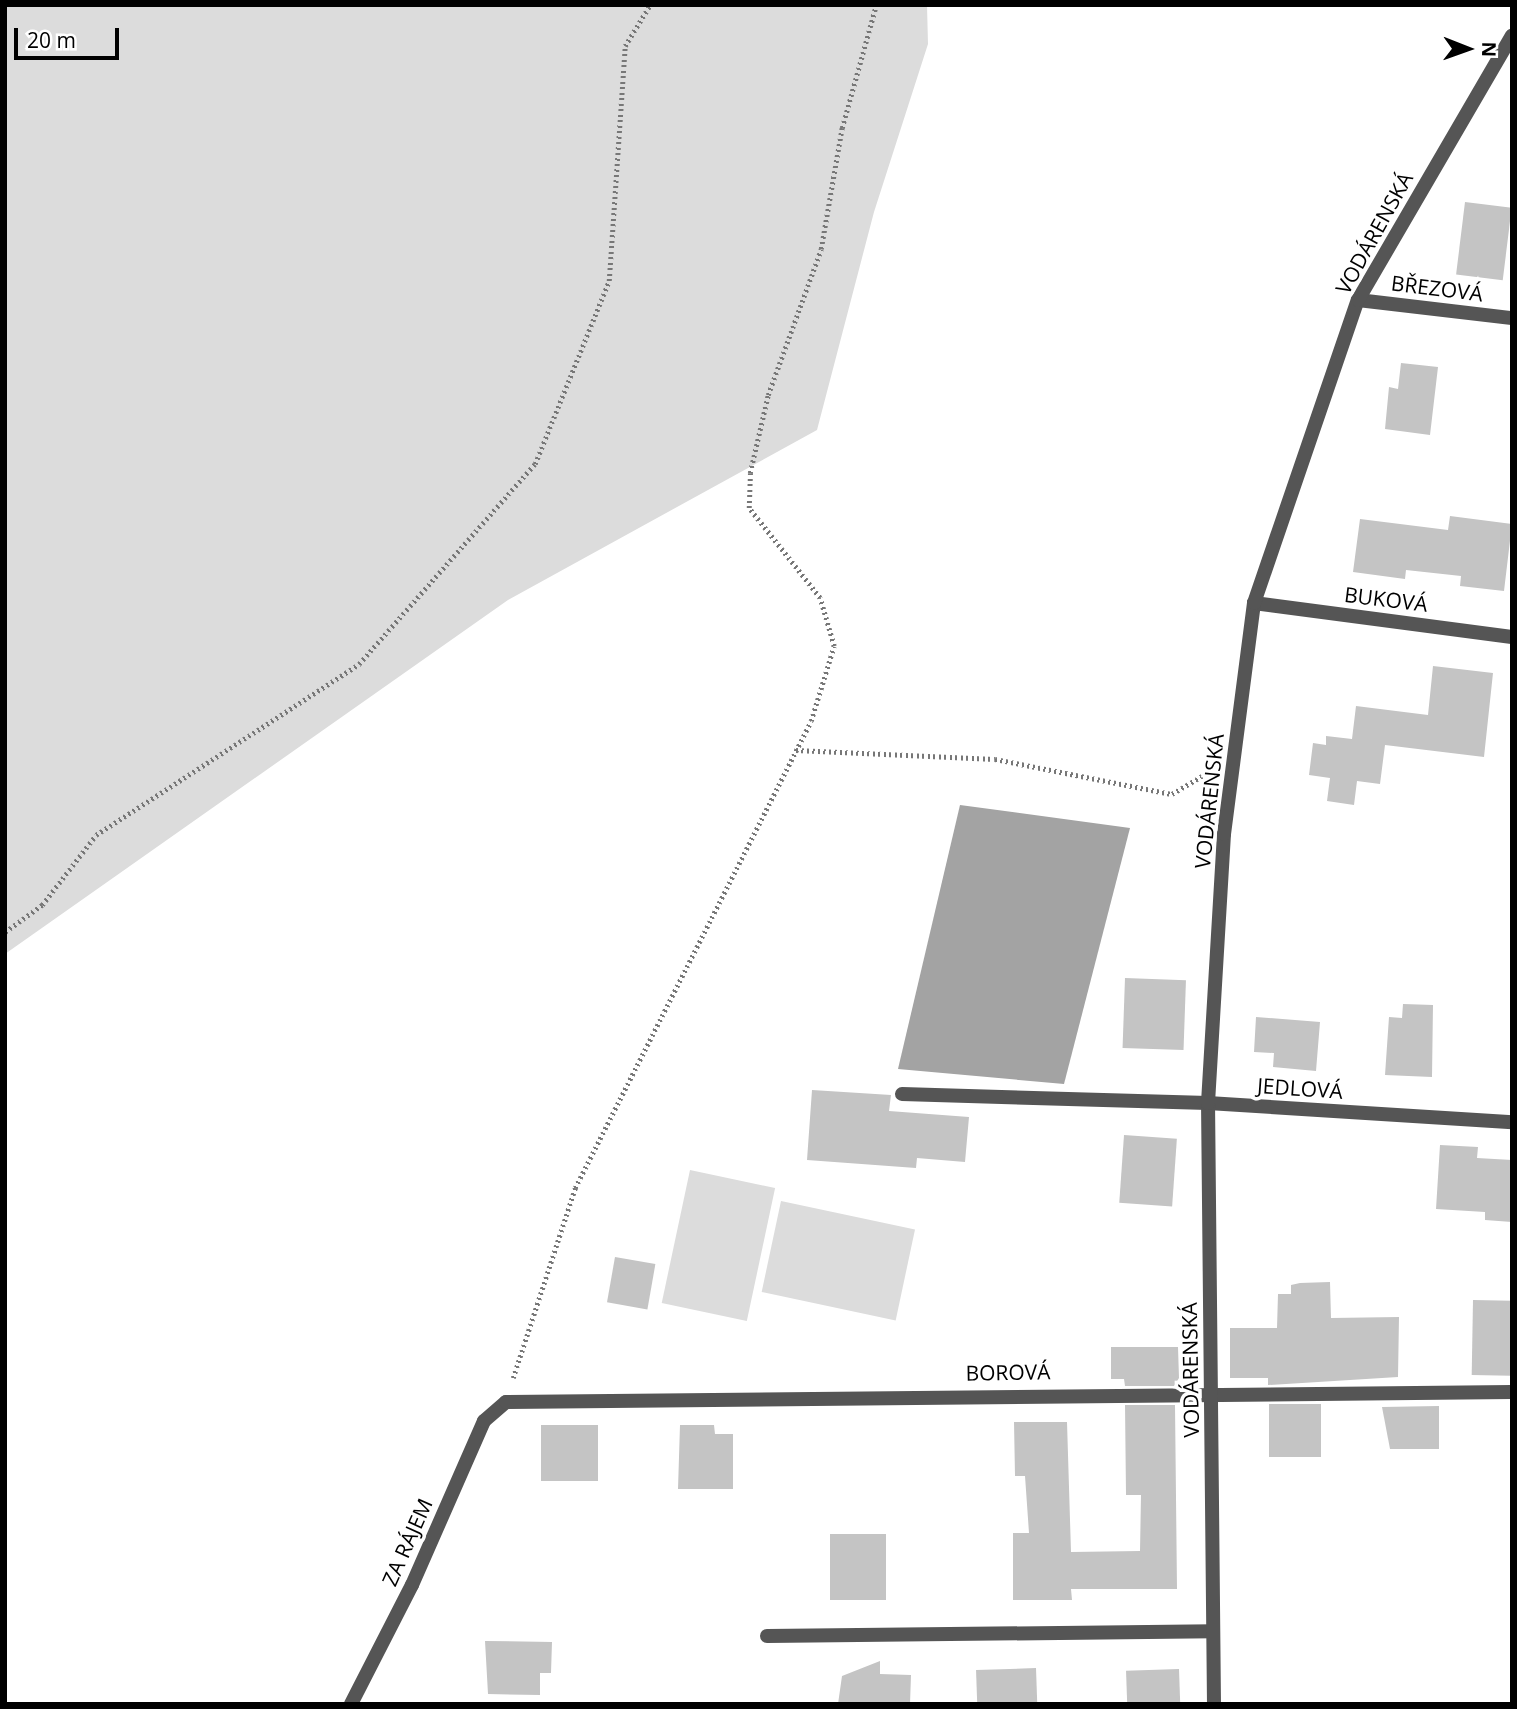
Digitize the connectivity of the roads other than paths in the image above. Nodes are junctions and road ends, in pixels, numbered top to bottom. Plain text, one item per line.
1 (1512, 35) edge
2 (1358, 300) junction
3 (1512, 318) edge
4 (1254, 603) junction
5 (1512, 637) edge
6 (902, 1094) dead end
7 (1208, 1103) junction
8 (1512, 1122) edge
9 (1211, 1392) junction
10 (1512, 1392) edge
11 (506, 1402) joint
12 (1213, 1631) junction
13 (767, 1636) dead end
14 (351, 1704) edge
15 (1214, 1704) edge

1 - 2 street, VODÁRENSKÁ
2 - 3 street, BŘEZOVÁ
2 - 4 street, VODÁRENSKÁ
4 - 5 street, BUKOVÁ
4 - 7 street, VODÁRENSKÁ
6 - 7 street, JEDLOVÁ
7 - 8 street, JEDLOVÁ
7 - 9 street, VODÁRENSKÁ
9 - 10 street, BOROVÁ
9 - 11 street, BOROVÁ
9 - 12 street, VODÁRENSKÁ
11 - 14 street, ZA RÁJEM
12 - 13 street
12 - 15 street, VODÁRENSKÁ

